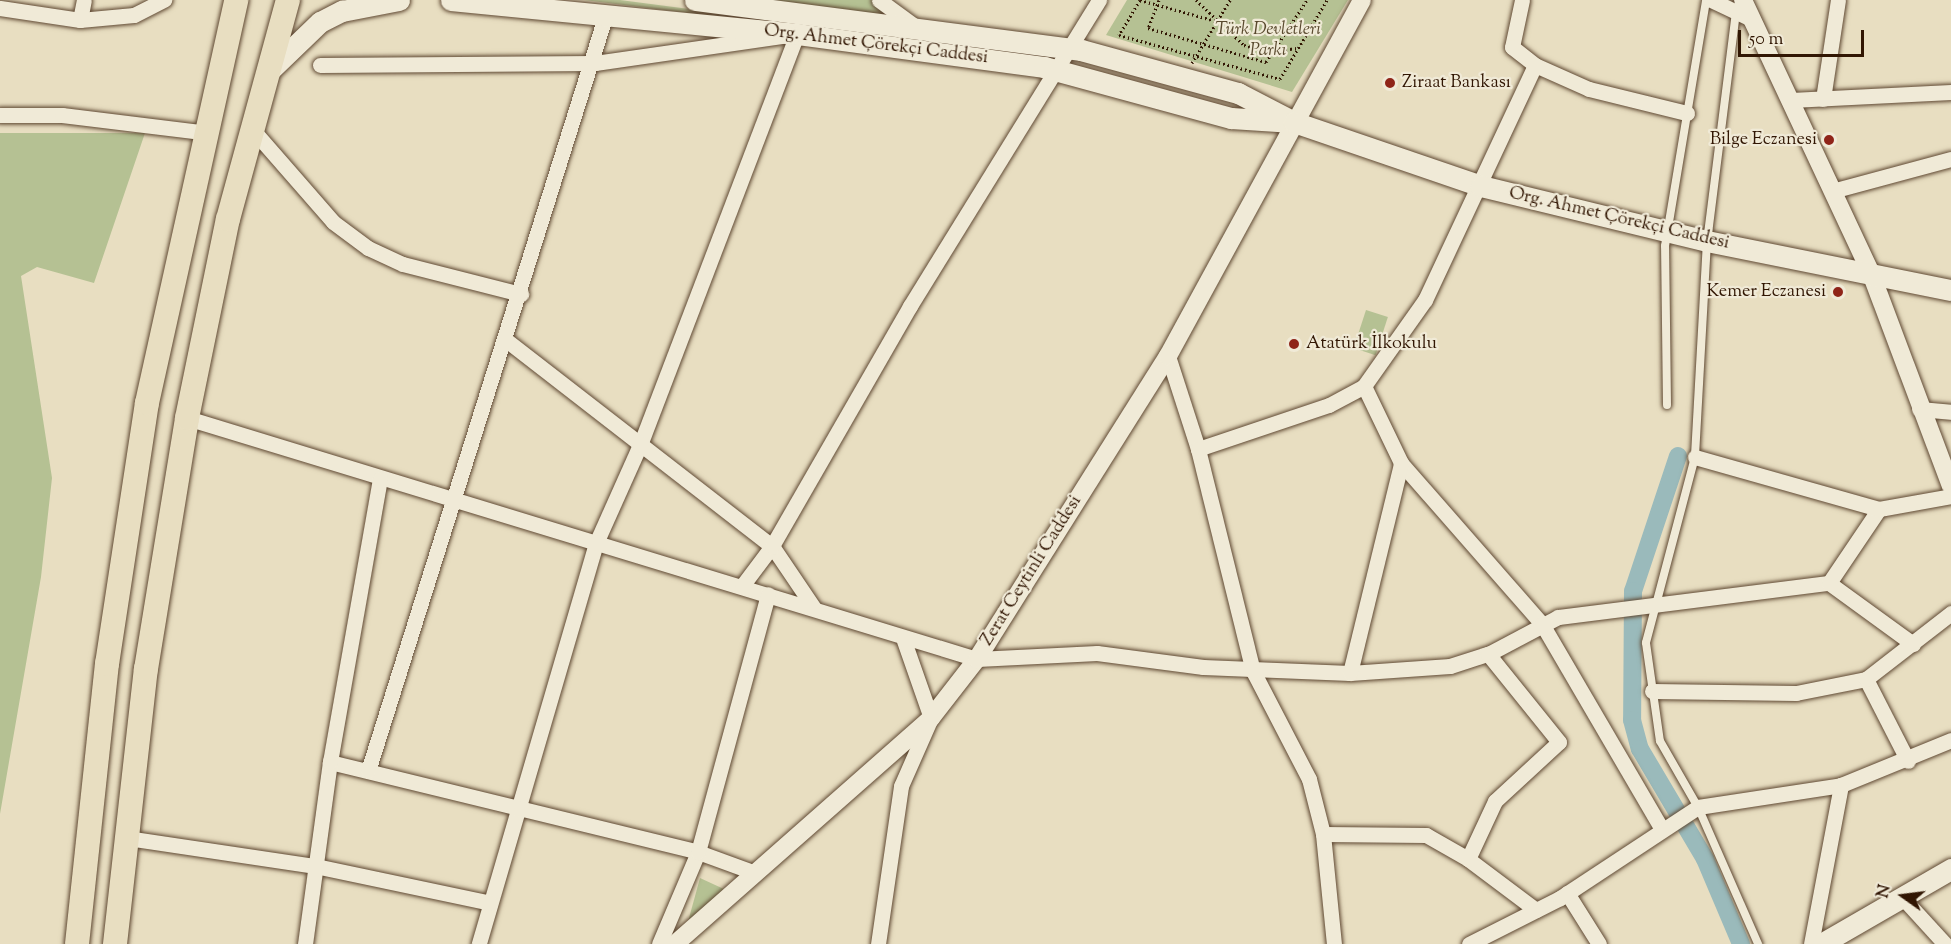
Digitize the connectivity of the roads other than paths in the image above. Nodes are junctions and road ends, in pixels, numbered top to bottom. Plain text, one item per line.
1 (84, 0) edge
2 (164, 0) edge
3 (236, 0) edge
4 (288, 0) edge
5 (399, 0) edge
6 (451, 0) edge
7 (695, 0) edge
8 (879, 0) edge
9 (1099, 0) edge
10 (1362, 0) edge
11 (1522, 0) edge
12 (1706, 0) edge
13 (1711, 0) edge
14 (1838, 0) edge
15 (0, 8) edge
16 (1742, 8) edge
17 (606, 14) junction
18 (80, 20) junction
19 (916, 27) junction
20 (797, 34) junction
21 (1069, 47) junction
22 (913, 50) junction
23 (595, 63) junction
24 (320, 65) dead end
25 (1535, 65) junction
26 (1056, 69) junction
27 (269, 72) junction
28 (1951, 92) edge
29 (1823, 99) junction
30 (1791, 100) junction
31 (1687, 112) junction
32 (0, 115) edge
33 (1294, 122) junction
34 (252, 129) junction
35 (208, 134) junction
36 (1951, 159) edge
37 (1481, 186) junction
38 (1832, 191) junction
39 (1666, 232) junction
40 (1707, 241) junction
41 (1872, 276) junction
42 (1951, 290) edge
43 (521, 294) junction
44 (506, 340) junction
45 (1168, 356) junction
46 (1364, 386) junction
47 (1667, 405) dead end
48 (1919, 409) junction
49 (1951, 412) edge
50 (187, 418) junction
51 (639, 447) junction
52 (1198, 449) junction
53 (1695, 457) junction
54 (1401, 463) junction
55 (380, 479) junction
56 (1951, 486) edge
57 (1951, 496) edge
58 (452, 502) junction
59 (1879, 509) junction
60 (596, 543) junction
61 (772, 546) junction
62 (1829, 583) junction
63 (742, 586) junction
64 (768, 594) junction
65 (814, 608) junction
66 (1647, 609) junction
67 (1951, 613) edge
68 (1542, 624) junction
69 (904, 641) junction
70 (1913, 644) junction
71 (1488, 654) junction
72 (977, 659) junction
73 (1253, 671) junction
74 (1350, 673) junction
75 (1866, 679) junction
76 (1652, 691) junction
77 (930, 717) junction
78 (1951, 740) edge
79 (1908, 761) junction
80 (330, 762) junction
81 (368, 771) junction
82 (1841, 785) junction
83 (522, 807) junction
84 (1698, 807) junction
85 (1662, 829) junction
86 (1323, 834) junction
87 (127, 838) junction
88 (698, 852) junction
89 (1468, 859) junction
90 (315, 866) junction
91 (1951, 869) edge
92 (753, 872) junction
93 (1567, 893) junction
94 (1903, 898) junction
95 (490, 903) junction
96 (1536, 910) junction
97 (1831, 942) edge
98 (77, 944) edge
99 (115, 944) edge
100 (305, 944) edge
101 (479, 944) edge
102 (659, 944) edge
103 (675, 944) edge
104 (878, 944) edge
105 (1334, 944) edge
106 (1469, 944) edge
107 (1599, 944) edge
108 (1758, 944) edge
109 (1811, 944) edge
110 (1945, 944) edge

1 - 18 street
2 - 18 street
3 - 35 highway
4 - 27 highway
5 - 27 main road
6 - 17 main road, Org. Ahmet Çörekçi Caddesi
7 - 19 main road, Org. Ahmet Çörekçi Caddesi
8 - 19 street
9 - 21 street
10 - 33 street, Zerat Ceytinli Caddesi
11 - 25 street
12 - 31 lane
13 - 16 street
14 - 29 street
15 - 18 street
16 - 30 street
16 - 40 lane
17 - 20 main road, Org. Ahmet Çörekçi Caddesi
17 - 23 street
19 - 21 main road, Org. Ahmet Çörekçi Caddesi
19 - 22 street
20 - 22 main road, Org. Ahmet Çörekçi Caddesi
20 - 23 street
20 - 51 street
21 - 26 street
21 - 33 main road, Org. Ahmet Çörekçi Caddesi
22 - 26 main road, Org. Ahmet Çörekçi Caddesi
23 - 24 street
23 - 43 street
25 - 31 street
25 - 37 street
26 - 33 main road, Org. Ahmet Çörekçi Caddesi
26 - 61 street
27 - 34 highway
28 - 29 street
29 - 30 street
30 - 38 street
31 - 39 lane
32 - 35 street
33 - 37 main road, Org. Ahmet Çörekçi Caddesi
33 - 45 street, Zerat Ceytinli Caddesi
34 - 43 street
34 - 50 highway
35 - 98 highway
36 - 38 street
37 - 39 main road, Org. Ahmet Çörekçi Caddesi
37 - 46 street
38 - 41 street
39 - 40 main road, Org. Ahmet Çörekçi Caddesi
39 - 47 lane
40 - 41 main road, Org. Ahmet Çörekçi Caddesi
40 - 53 lane
41 - 42 main road, Org. Ahmet Çörekçi Caddesi
41 - 48 street
43 - 44 street
44 - 51 street
44 - 58 street
45 - 52 street
45 - 72 street, Zerat Ceytinli Caddesi
46 - 52 street
46 - 54 street
48 - 49 street
48 - 56 street
50 - 55 street
50 - 87 highway
51 - 60 street
51 - 61 street
52 - 73 street
53 - 59 street
53 - 66 lane
54 - 68 street
54 - 74 street
55 - 58 street
55 - 80 street
57 - 59 street
58 - 60 street
58 - 81 street
59 - 62 street
60 - 63 street
60 - 83 street
61 - 63 street
61 - 65 street
62 - 66 street
62 - 70 street
63 - 64 street
64 - 65 street
64 - 88 street
65 - 69 street
66 - 68 street
66 - 76 lane
67 - 70 street
68 - 71 street
68 - 85 street
69 - 72 street
69 - 77 street
70 - 75 street
71 - 74 street
71 - 89 street
72 - 73 street
72 - 77 street, Zerat Ceytinli Caddesi
73 - 74 street
73 - 86 street
75 - 76 street
75 - 79 street
76 - 84 lane
77 - 92 street, Zerat Ceytinli Caddesi
77 - 104 street
78 - 79 street
79 - 82 street
80 - 81 street
80 - 90 street
81 - 83 street
82 - 84 street
82 - 109 street
83 - 88 street
83 - 95 street
84 - 85 street
84 - 108 lane
85 - 93 street
86 - 89 street
86 - 105 street
87 - 90 street
87 - 99 highway
88 - 92 street
88 - 102 street
89 - 96 street
90 - 95 street
90 - 100 street
91 - 94 main road
92 - 103 street, Zerat Ceytinli Caddesi
93 - 96 street
93 - 107 street
94 - 97 main road
94 - 110 street
95 - 101 street
96 - 106 street

